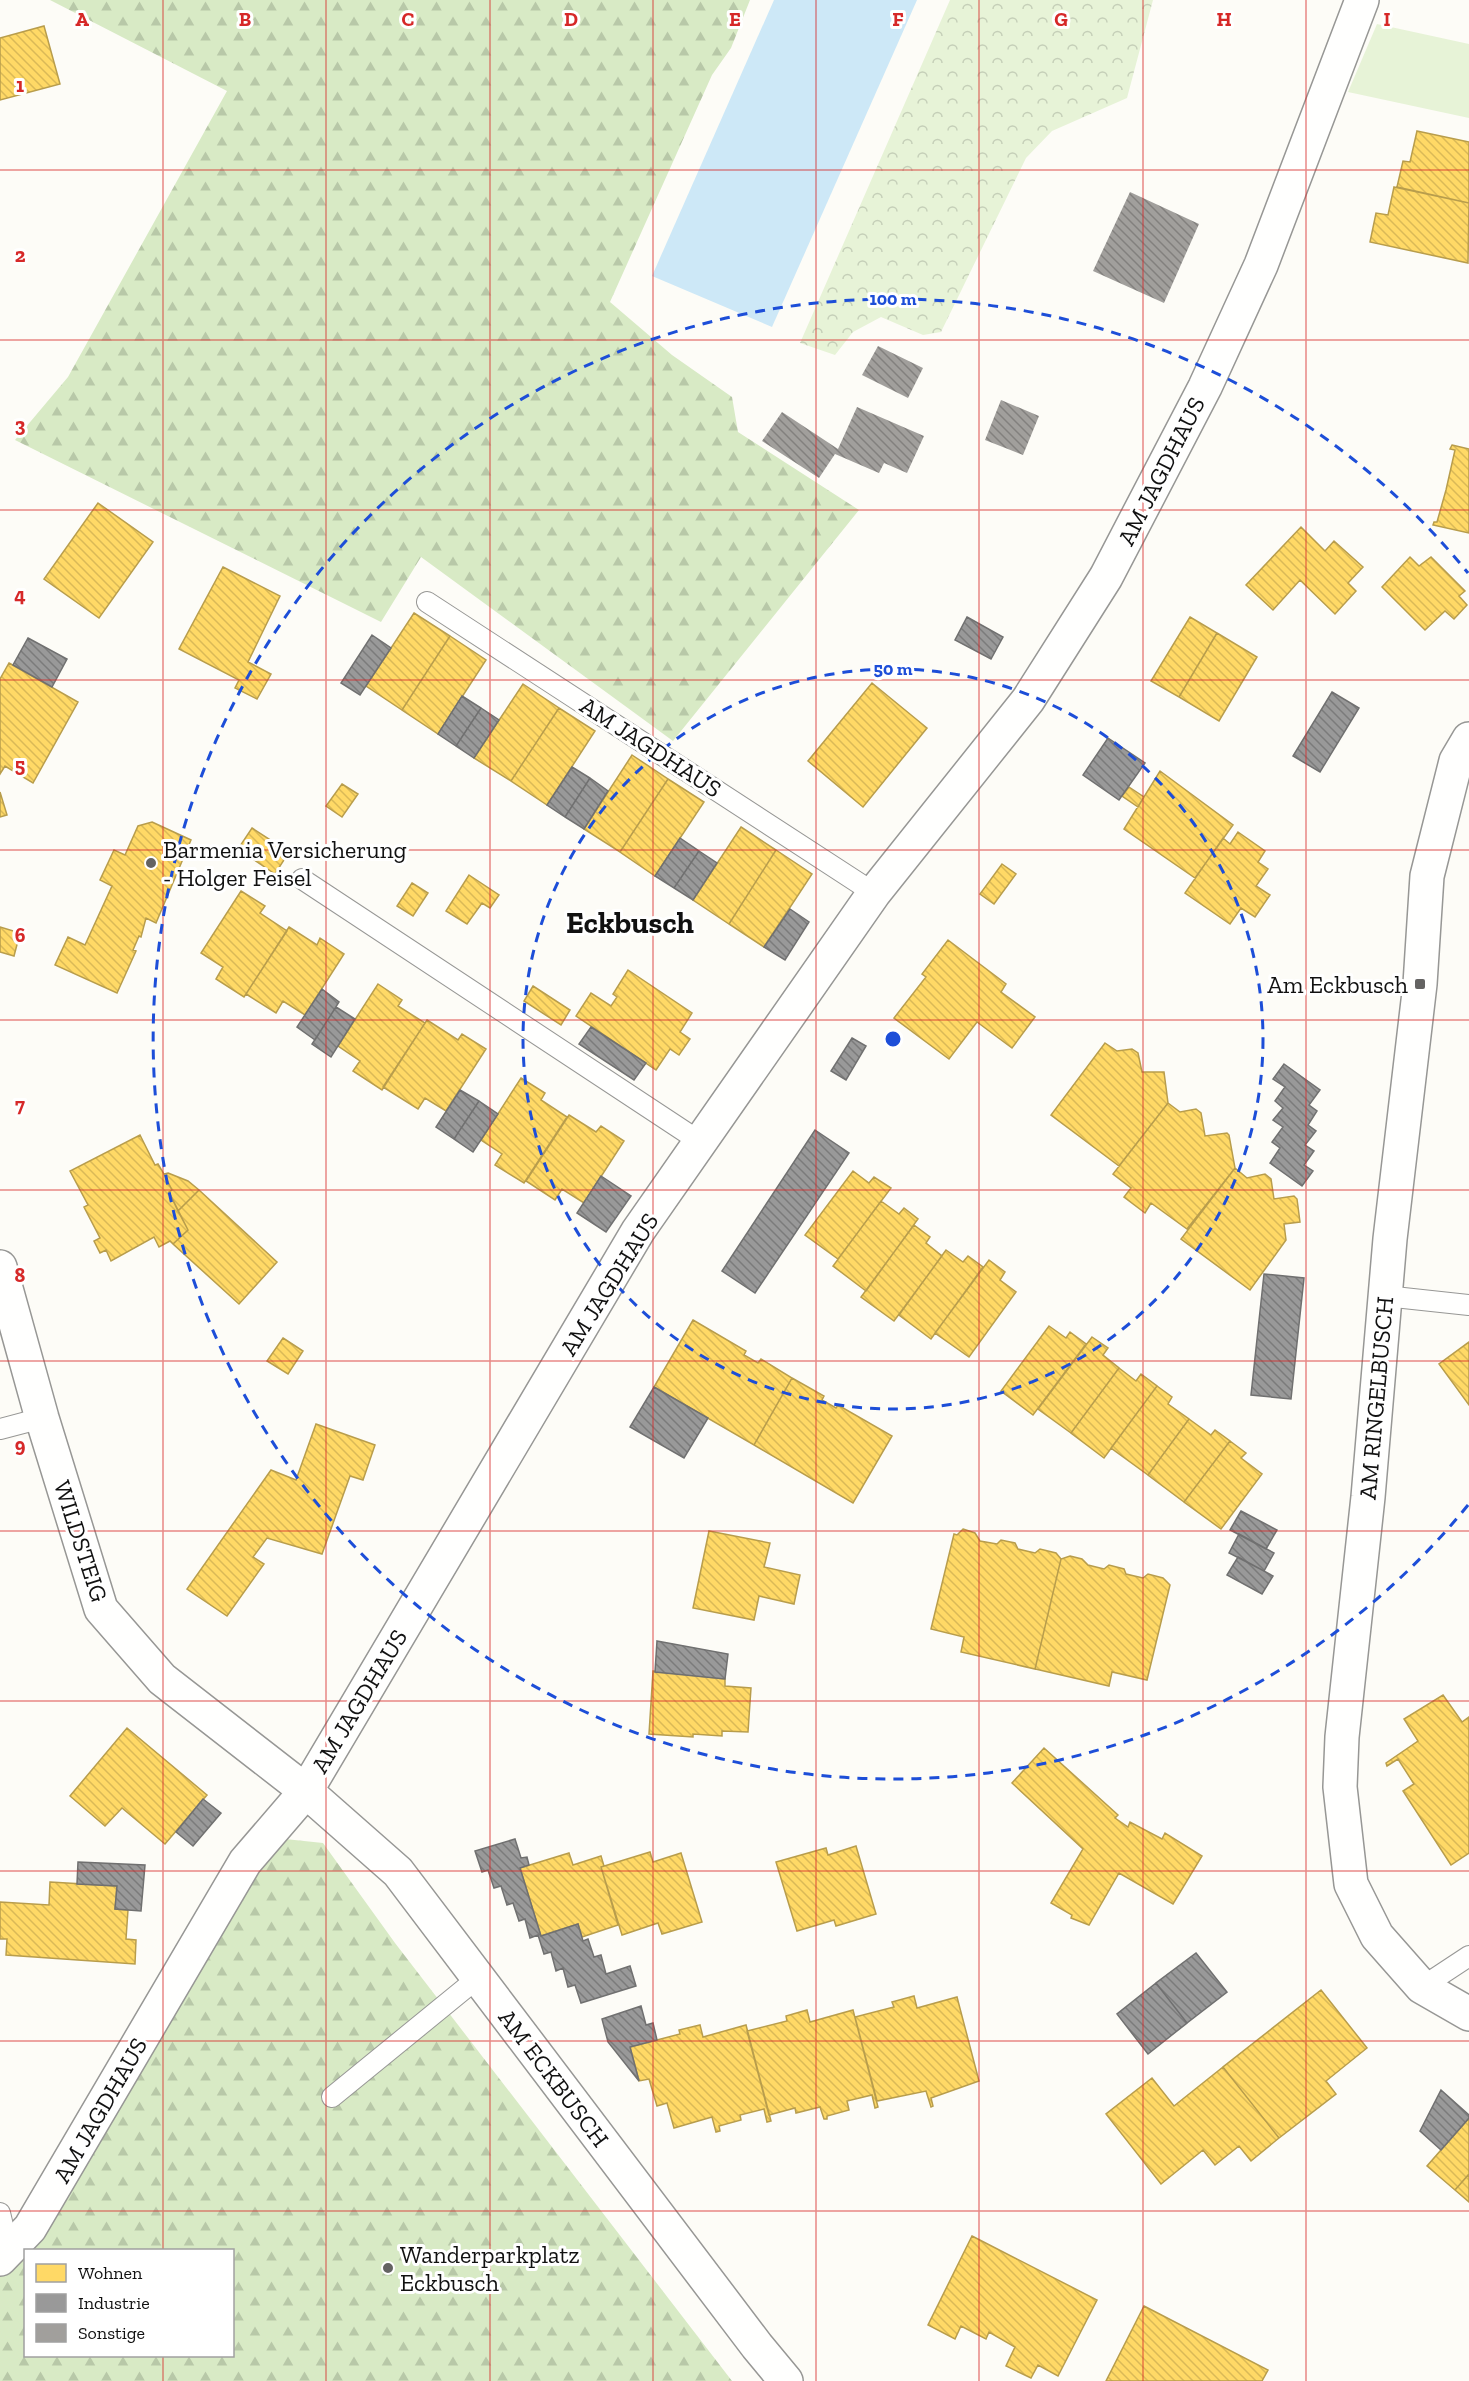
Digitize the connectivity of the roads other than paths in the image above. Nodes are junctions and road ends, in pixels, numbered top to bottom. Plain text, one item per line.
1 (1362, 0) edge
2 (427, 602) dead end
3 (1469, 739) edge
4 (302, 879) dead end
5 (874, 893) junction
6 (702, 1143) junction
7 (0, 1267) edge
8 (1385, 1296) junction
9 (1469, 1305) edge
10 (42, 1418) junction
11 (0, 1429) edge
12 (306, 1791) junction
13 (1469, 1956) edge
14 (479, 1977) junction
15 (1422, 1987) junction
16 (1469, 2014) edge
17 (332, 2097) dead end
18 (0, 2213) edge
19 (4, 2255) edge
20 (786, 2381) edge

1 - 5 street, AM JAGDHAUS
2 - 5 lane, AM JAGDHAUS
3 - 8 street, AM RINGELBUSCH
4 - 6 lane
5 - 6 street, AM JAGDHAUS
6 - 12 street, AM JAGDHAUS
7 - 10 street, WILDSTEIG
8 - 9 lane
8 - 15 street, AM RINGELBUSCH
10 - 11 lane
10 - 12 street, WILDSTEIG
12 - 14 street, AM ECKBUSCH
12 - 19 street, AM JAGDHAUS
13 - 15 lane
14 - 17 lane
14 - 20 street, AM ECKBUSCH
15 - 16 street, AM RINGELBUSCH
18 - 19 lane, AM JAGDHAUS

